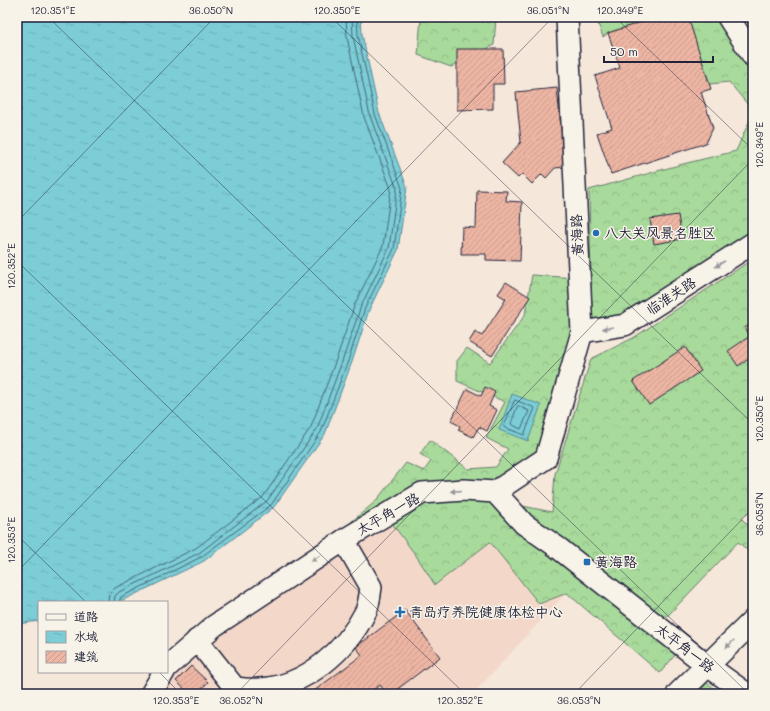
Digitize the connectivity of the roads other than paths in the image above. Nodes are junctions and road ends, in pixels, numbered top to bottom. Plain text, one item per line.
1 (567, 17) edge
2 (728, 17) edge
3 (753, 56) edge
4 (753, 243) edge
5 (582, 332) junction
6 (495, 492) junction
7 (344, 540) junction
8 (753, 621) edge
9 (197, 640) junction
10 (168, 666) edge
11 (708, 666) junction
12 (163, 673) edge
13 (151, 694) edge
14 (678, 694) edge
15 (747, 694) edge

1 - 5 street, 黄海路
2 - 3 street
4 -> 5 street, 临淮关路
5 - 6 street, 黄海路
6 -> 7 street, 太平角一路
6 - 11 street, 太平角一路
7 -> 9 street, 太平角一路
7 - 9 street
8 -> 11 main road
9 - 10 street, 太平角一路
11 - 14 main road
11 - 15 street, 太平角一路
12 - 13 street

